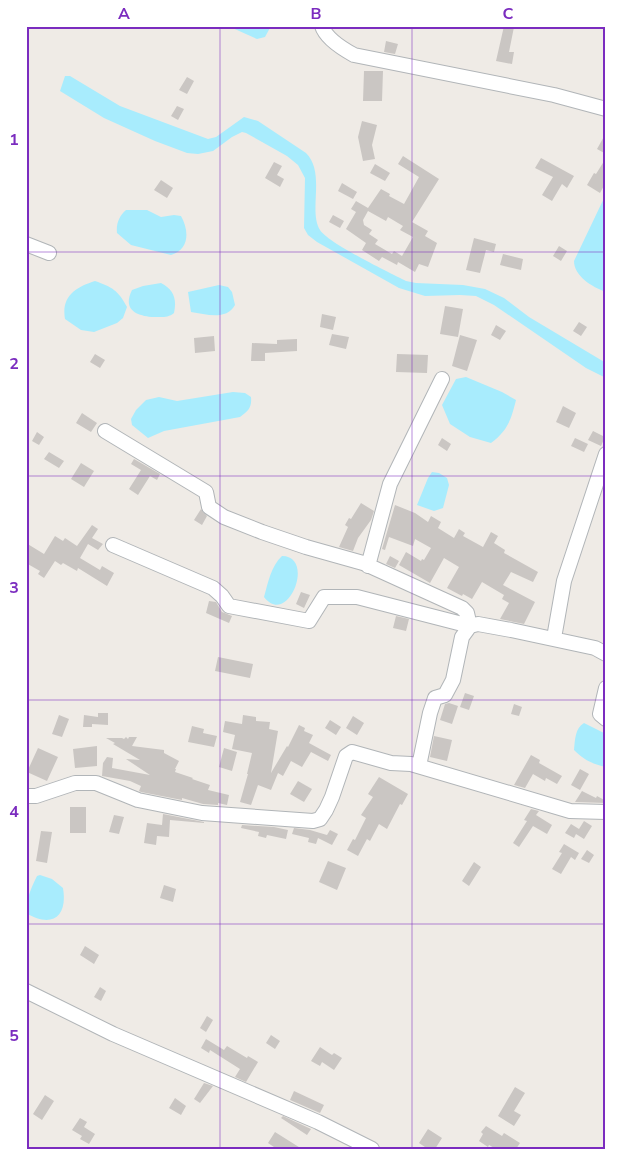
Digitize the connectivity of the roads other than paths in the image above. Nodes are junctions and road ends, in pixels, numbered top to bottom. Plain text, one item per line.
1 (322, 26) edge
2 (606, 109) edge
3 (26, 244) edge
4 (49, 253) dead end
5 (442, 379) dead end
6 (105, 431) dead end
7 (606, 454) edge
8 (112, 545) dead end
9 (368, 566) junction
10 (470, 626) junction
11 (554, 638) junction
12 (606, 654) edge
13 (606, 688) edge
14 (606, 719) edge
15 (418, 766) junction
16 (26, 796) edge
17 (606, 812) edge
18 (26, 991) edge
19 (372, 1149) edge

1 - 2 street
3 - 4 street
5 - 9 street
6 - 9 street
7 - 11 street
8 - 10 street
9 - 10 street
10 - 11 street
10 - 15 street
11 - 12 street
13 - 14 street
15 - 16 street
15 - 17 street
18 - 19 street

